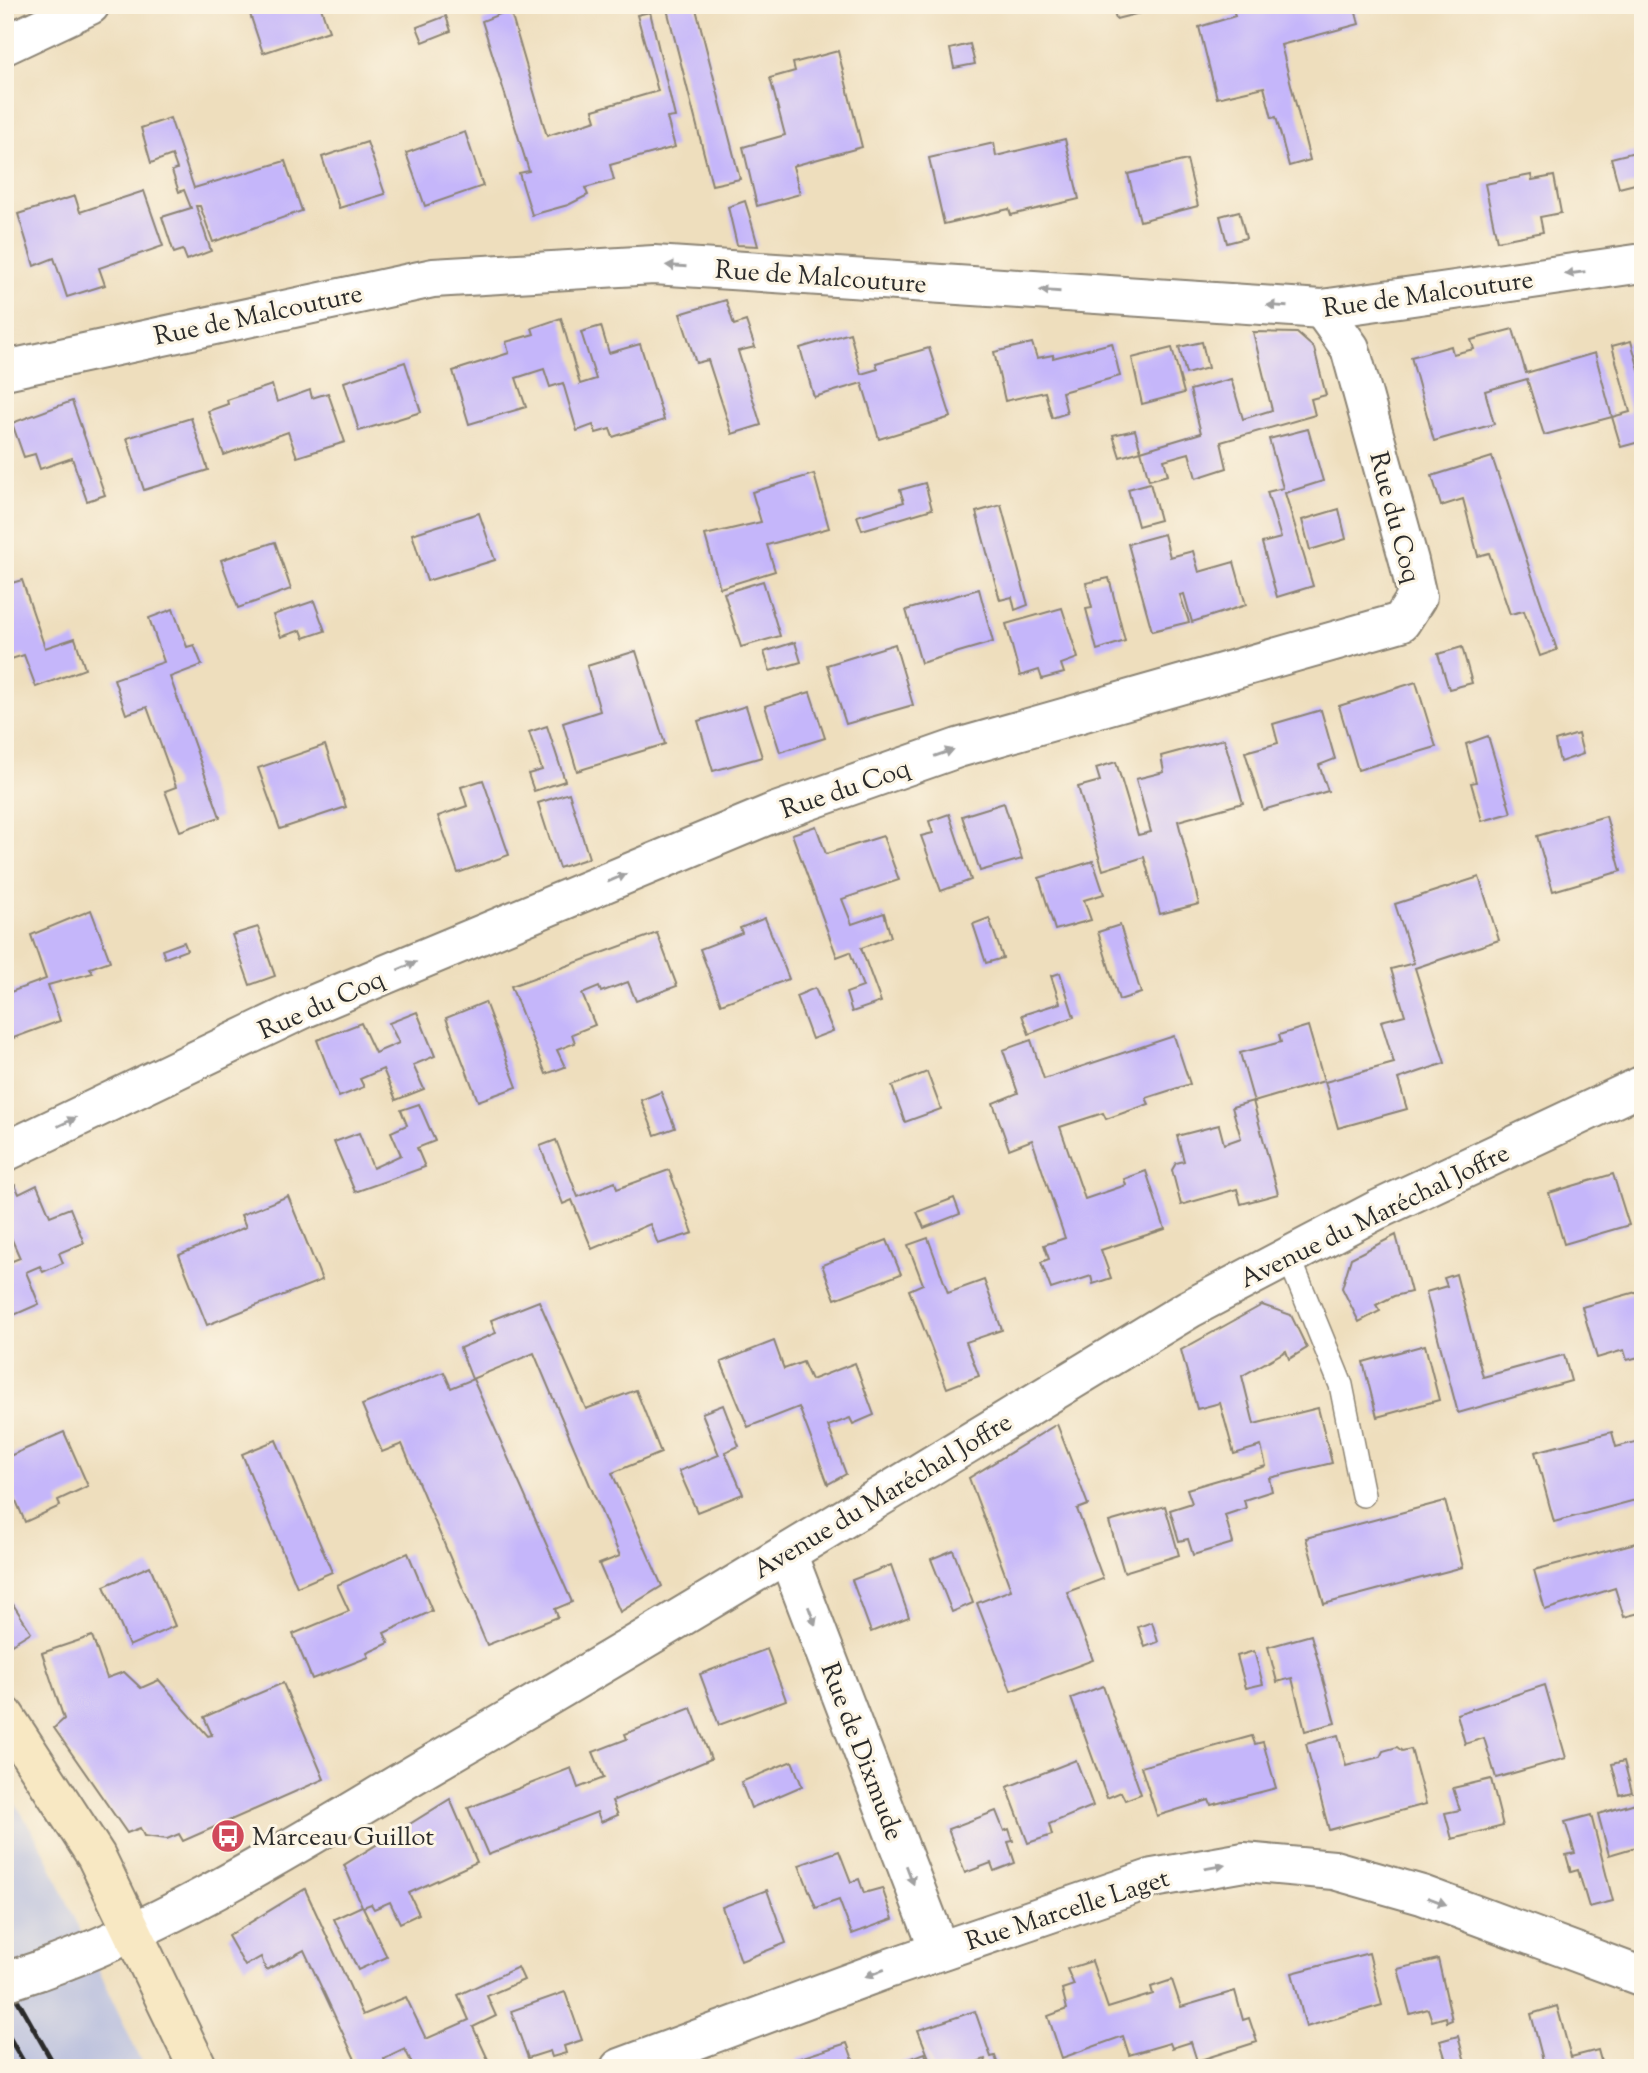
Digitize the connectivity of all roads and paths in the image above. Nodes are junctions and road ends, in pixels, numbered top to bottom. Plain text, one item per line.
1 (90, 5) edge
2 (5, 45) edge
3 (1643, 263) edge
4 (1322, 309) junction
5 (5, 370) edge
6 (1643, 1085) edge
7 (5, 1152) edge
8 (1288, 1255) junction
9 (1363, 1495) dead end
10 (787, 1553) junction
11 (5, 1716) edge
12 (135, 1933) junction
13 (939, 1950) junction
14 (22, 1976) edge
15 (1642, 1979) edge
16 (198, 2068) edge
17 (620, 2068) edge

1 - 2 street
3 -> 4 street, Rue de Malcouture
4 -> 5 street, Rue de Malcouture
7 -> 4 street, Rue du Coq
6 - 8 street, Avenue du Maréchal Joffre
8 - 9 lane
8 - 10 street, Avenue du Maréchal Joffre
10 - 12 street, Avenue du Maréchal Joffre
10 -> 13 street, Rue de Dixmude
11 - 12 main road
12 - 14 street, Avenue du Maréchal Joffre
12 - 16 main road
13 -> 15 street, Rue Marcelle Laget
13 -> 17 street, Rue Marcelle Laget

